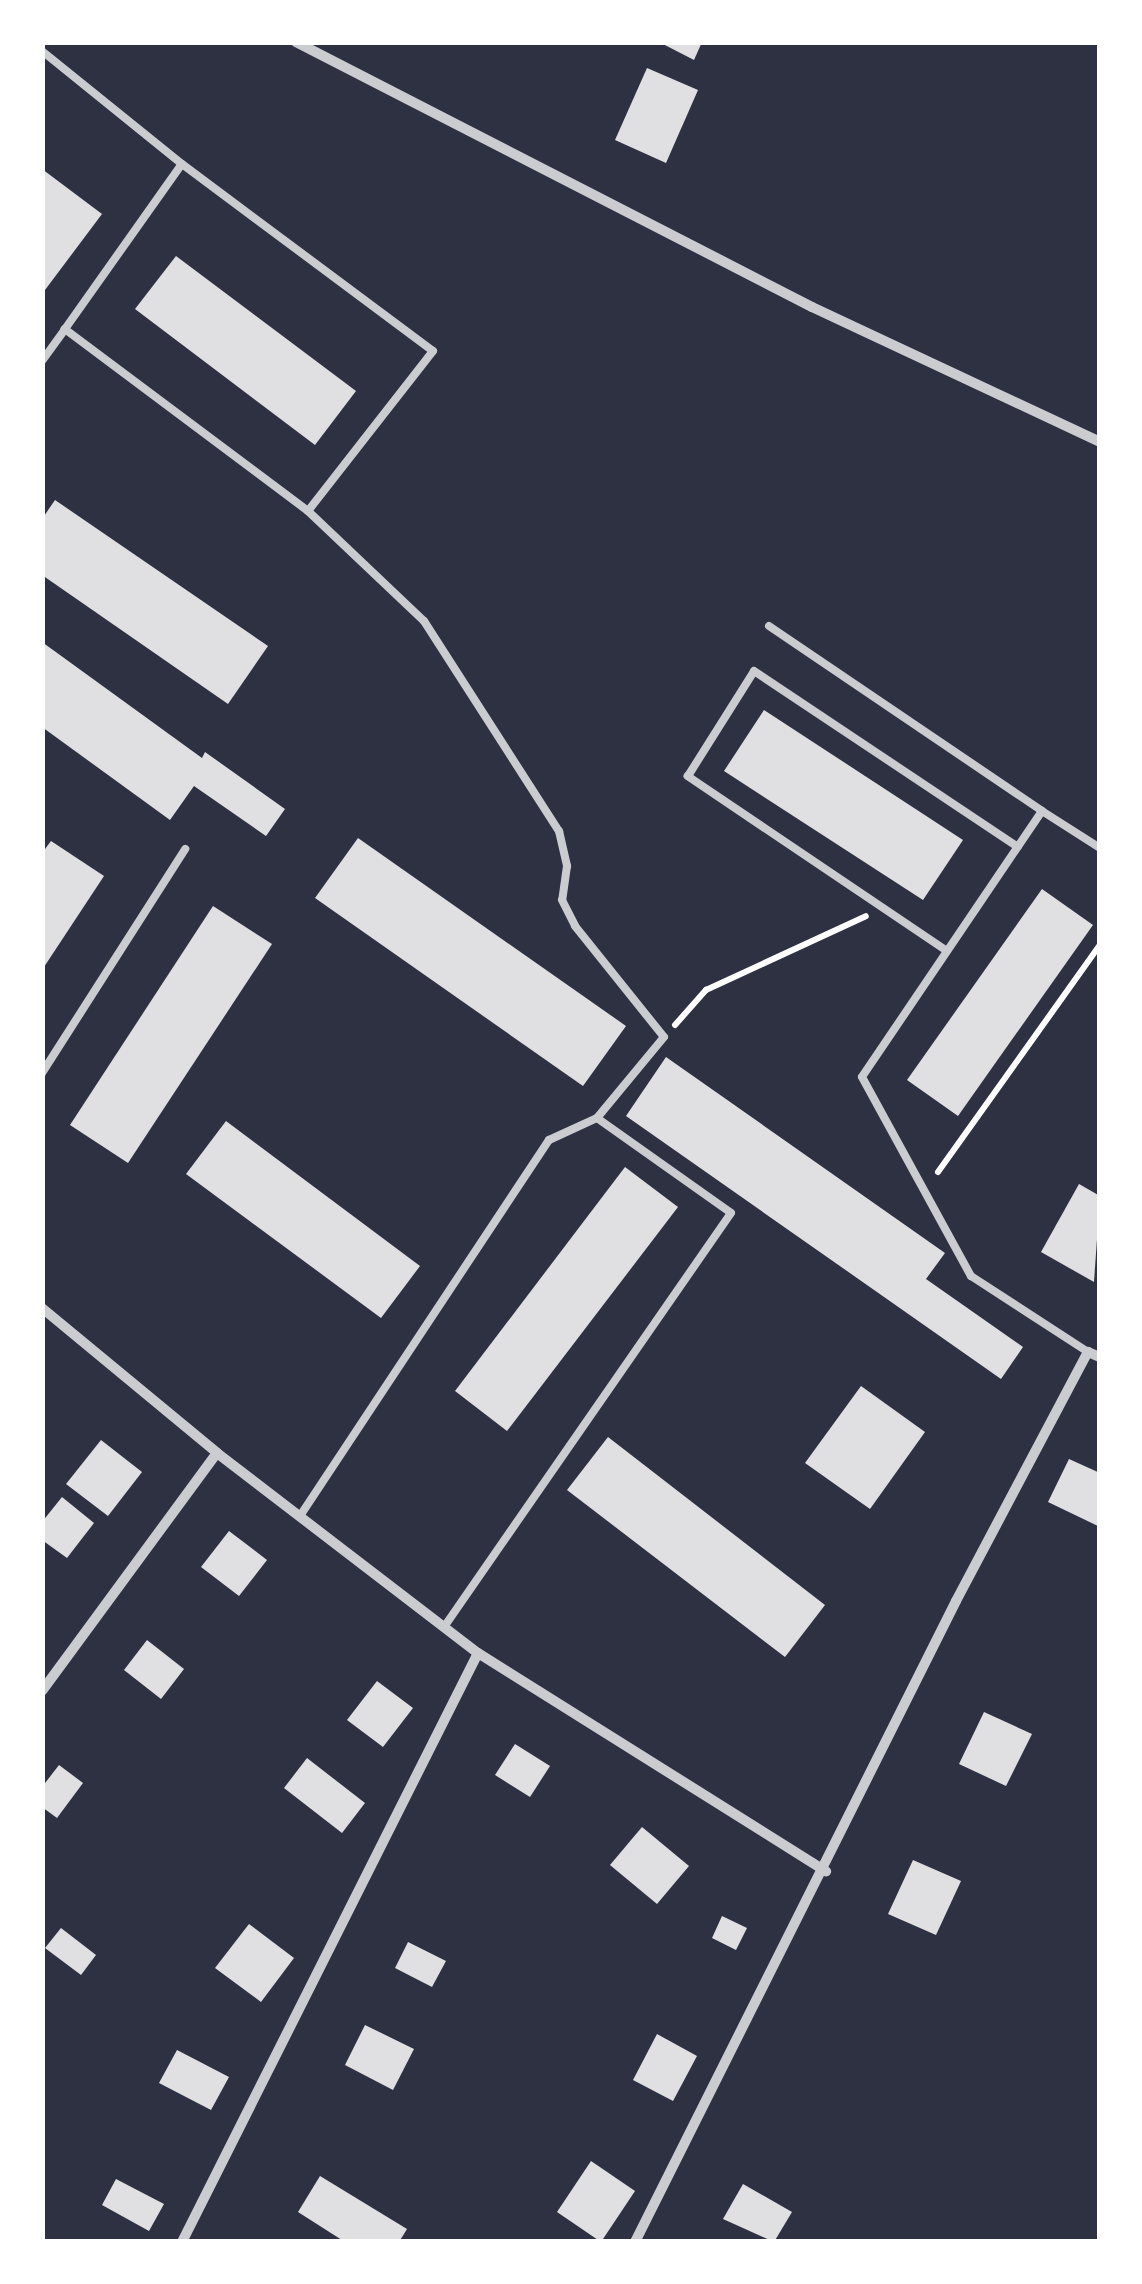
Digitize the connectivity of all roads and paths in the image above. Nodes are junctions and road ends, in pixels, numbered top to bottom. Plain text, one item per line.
1 (296, 42) edge
2 (42, 51) edge
3 (182, 164) junction
4 (66, 328) junction
5 (42, 361) edge
6 (1100, 442) edge
7 (308, 511) junction
8 (769, 626) dead end
9 (1042, 811) junction
10 (1018, 847) junction
11 (185, 848) dead end
12 (1100, 848) edge
13 (884, 908) junction
14 (1100, 945) edge
15 (947, 950) junction
16 (664, 1037) junction
17 (42, 1074) edge
18 (597, 1118) junction
19 (924, 1191) junction
20 (42, 1308) edge
21 (1094, 1355) edge
22 (217, 1453) junction
23 (300, 1516) junction
24 (444, 1626) junction
25 (478, 1653) junction
26 (42, 1691) edge
27 (826, 1870) junction
28 (182, 2242) edge
29 (635, 2242) edge

1 - 6 street
2 - 3 lane
3 - 4 lane
3 - 7 lane
4 - 5 lane
4 - 7 lane
7 - 16 lane
8 - 9 lane
9 - 10 lane
9 - 12 lane
10 - 13 lane
10 - 15 lane
11 - 17 lane
13 - 15 lane
13 - 16 path
14 - 19 path
15 - 19 lane
16 - 18 lane
18 - 23 lane
18 - 24 lane
19 - 21 lane
20 - 22 street
21 - 27 street
22 - 23 street
22 - 26 street
23 - 24 street
24 - 25 street
25 - 27 street
25 - 28 street
27 - 29 street

